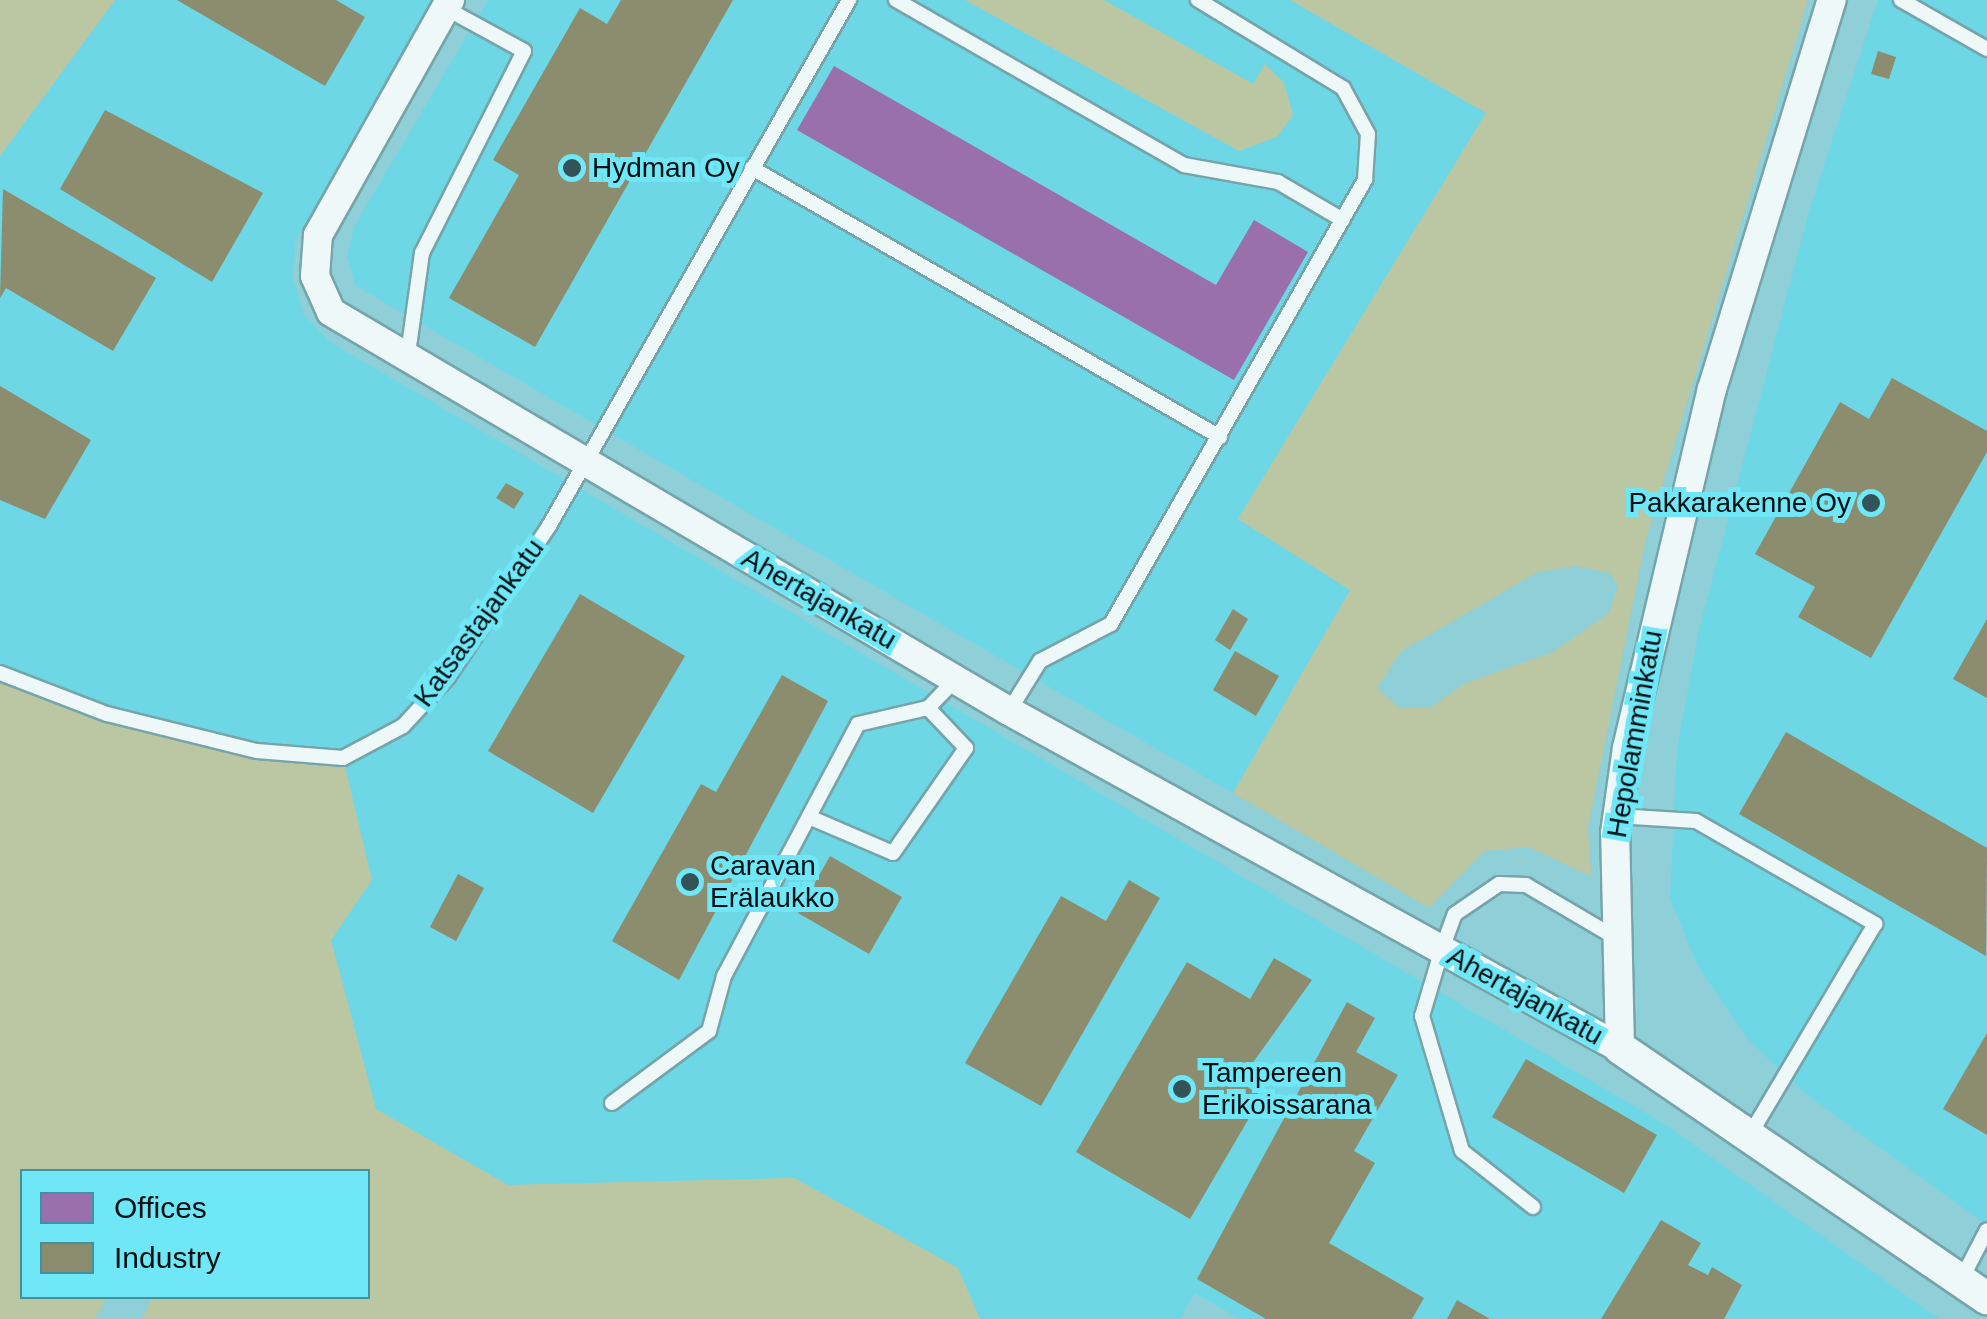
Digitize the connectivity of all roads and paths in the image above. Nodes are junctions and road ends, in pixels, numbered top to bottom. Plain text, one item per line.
1 (849, 0) edge
2 (896, 0) edge
3 (1198, 0) edge
4 (1832, 0) edge
5 (1901, 0) edge
6 (448, 4) edge
7 (1987, 50) edge
8 (752, 168) junction
9 (1343, 220) junction
10 (406, 361) junction
11 (1220, 437) junction
12 (584, 462) junction
13 (0, 673) edge
14 (956, 679) junction
15 (928, 708) junction
16 (1009, 711) junction
17 (1618, 816) junction
18 (809, 817) junction
19 (1616, 938) junction
20 (1442, 949) junction
21 (1620, 1048) junction
22 (612, 1103) dead end
23 (1751, 1133) junction
24 (1533, 1207) dead end
25 (1987, 1230) edge
26 (1974, 1289) edge

1 - 8 lane, Katsastajankatu
2 - 9 lane
3 - 9 lane
4 - 17 street, Hepolamminkatu
5 - 7 lane
6 - 10 lane
6 - 10 street, Ahertajankatu
8 - 11 lane
8 - 12 lane, Katsastajankatu
9 - 11 lane
10 - 12 street, Ahertajankatu
11 - 16 lane
12 - 13 lane, Katsastajankatu
12 - 14 street, Ahertajankatu
14 - 15 lane
14 - 16 street, Ahertajankatu
15 - 18 lane
15 - 18 lane
16 - 20 street, Ahertajankatu
17 - 19 street, Hepolamminkatu
17 - 23 lane
18 - 22 lane
19 - 20 lane
19 - 21 street, Hepolamminkatu
20 - 21 street, Ahertajankatu
20 - 24 lane
21 - 23 street
23 - 26 street
25 - 26 lane

